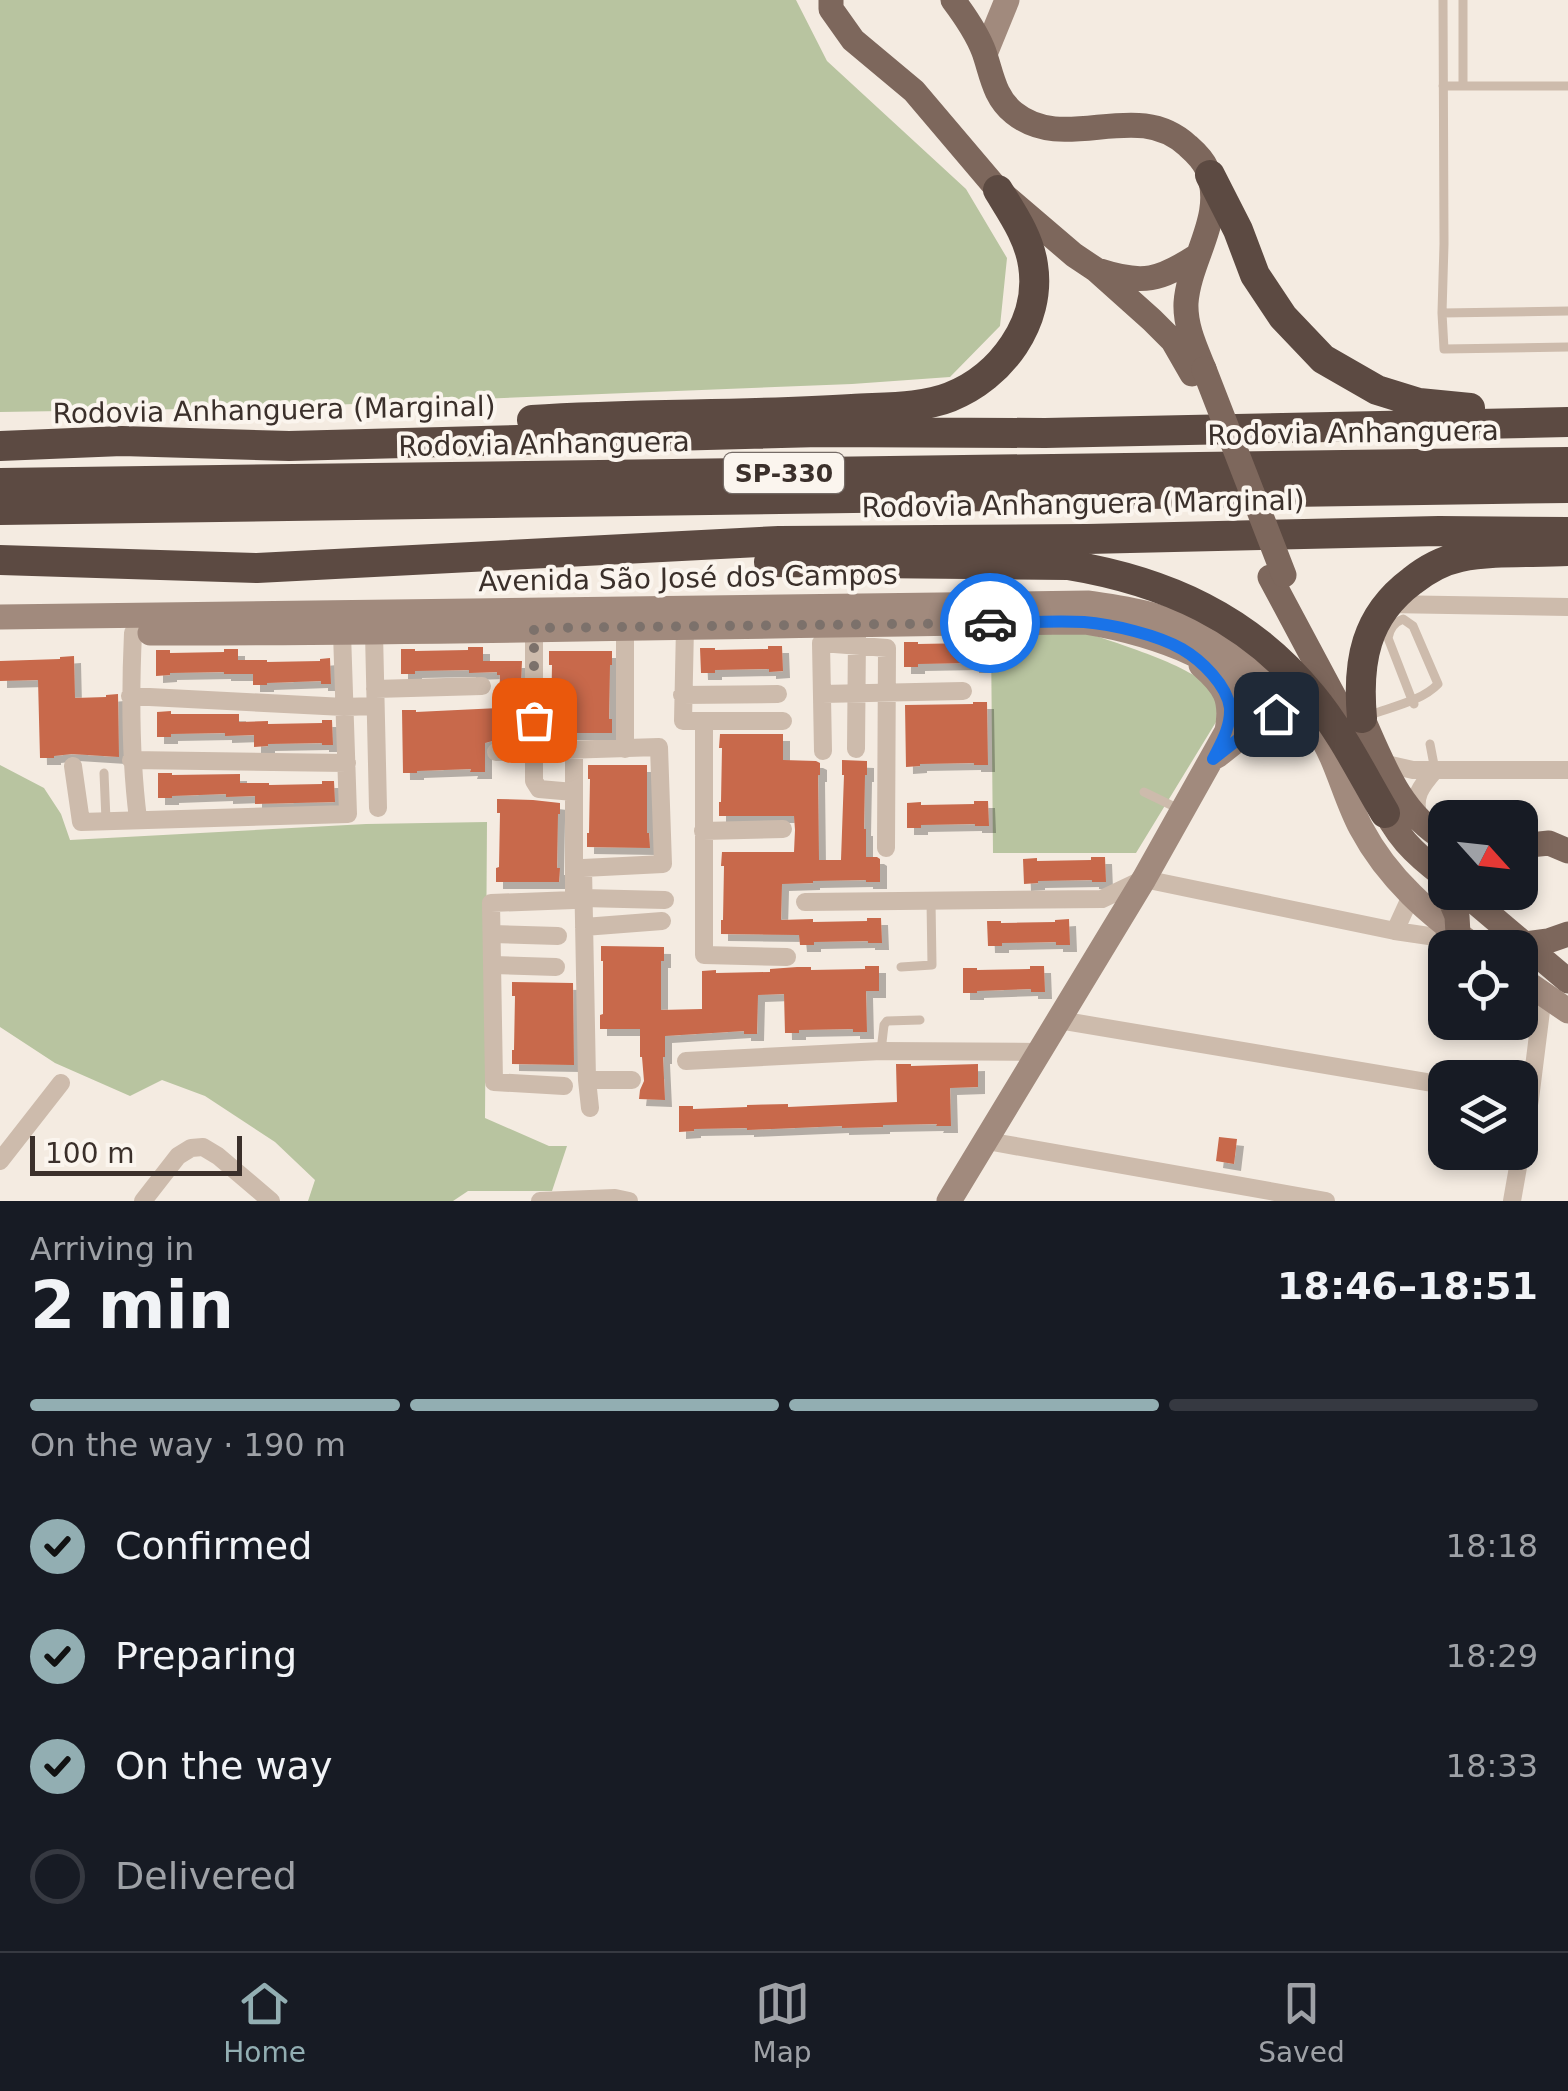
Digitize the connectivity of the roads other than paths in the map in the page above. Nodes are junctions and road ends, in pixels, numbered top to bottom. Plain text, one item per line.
1 (953, 0) edge
2 (1007, 0) edge
3 (1443, 0) edge
4 (1464, 0) edge
5 (829, 3) edge
6 (985, 54) junction
7 (1463, 85) junction
8 (1443, 86) junction
9 (1568, 86) edge
10 (1210, 176) junction
11 (998, 190) junction
12 (1197, 256) junction
13 (1095, 269) junction
14 (1568, 311) edge
15 (1442, 313) junction
16 (1568, 347) edge
17 (1198, 371) junction
18 (1568, 413) edge
19 (1568, 422) edge
20 (352, 443) junction
21 (0, 446) edge
22 (290, 446) junction
23 (1568, 462) edge
24 (0, 480) edge
25 (1568, 488) edge
26 (0, 510) edge
27 (1568, 532) edge
28 (1568, 552) edge
29 (0, 560) edge
30 (256, 568) junction
31 (1277, 576) junction
32 (1385, 604) junction
33 (1568, 607) edge
34 (0, 617) edge
35 (625, 627) junction
36 (685, 627) junction
37 (534, 628) junction
38 (0, 632) edge
39 (133, 632) junction
40 (342, 633) junction
41 (374, 634) junction
42 (857, 635) junction
43 (1182, 649) junction
44 (482, 686) dead end
45 (963, 691) dead end
46 (887, 693) junction
47 (778, 694) dead end
48 (822, 694) junction
49 (857, 695) junction
50 (130, 696) junction
51 (682, 696) junction
52 (375, 698) junction
53 (1413, 702) junction
54 (1286, 704) junction
55 (344, 707) junction
56 (1362, 718) junction
57 (783, 721) dead end
58 (704, 722) junction
59 (1430, 744) dead end
60 (574, 749) junction
61 (625, 749) junction
62 (856, 750) dead end
63 (823, 751) dead end
64 (496, 752) dead end
65 (534, 752) junction
66 (1213, 759) junction
67 (131, 760) junction
68 (347, 763) junction
69 (1382, 763) junction
70 (73, 766) dead end
71 (1435, 770) junction
72 (1568, 770) edge
73 (104, 773) dead end
74 (574, 792) junction
75 (1144, 792) dead end
76 (378, 808) dead end
77 (1182, 810) junction
78 (1385, 813) junction
79 (138, 819) junction
80 (106, 820) junction
81 (1421, 823) junction
82 (1428, 828) edge
83 (783, 829) dead end
84 (703, 831) junction
85 (1538, 844) edge
86 (886, 848) dead end
87 (1568, 851) edge
88 (1428, 863) edge
89 (1144, 879) junction
90 (1411, 896) junction
91 (582, 898) junction
92 (665, 900) dead end
93 (931, 901) junction
94 (805, 902) dead end
95 (1484, 910) edge
96 (662, 921) dead end
97 (584, 928) junction
98 (1454, 930) edge
99 (1508, 930) edge
100 (1395, 931) junction
101 (492, 934) junction
102 (1568, 934) edge
103 (558, 936) dead end
104 (1428, 936) edge
105 (1538, 942) edge
106 (1538, 955) edge
107 (787, 957) dead end
108 (493, 965) junction
109 (556, 967) dead end
110 (901, 967) dead end
111 (1568, 981) edge
112 (1538, 991) edge
113 (1543, 994) junction
114 (1568, 1014) edge
115 (920, 1020) dead end
116 (1060, 1020) junction
117 (1540, 1028) junction
118 (881, 1051) junction
119 (1040, 1052) junction
120 (1533, 1060) edge
121 (686, 1061) dead end
122 (587, 1080) junction
123 (632, 1080) dead end
124 (1428, 1082) edge
125 (61, 1083) dead end
126 (564, 1086) dead end
127 (590, 1108) dead end
128 (987, 1141) junction
129 (0, 1161) edge
130 (1516, 1170) edge
131 (143, 1201) edge
132 (271, 1201) edge
133 (540, 1201) edge
134 (629, 1201) edge
135 (949, 1201) edge
136 (1326, 1201) edge
137 (1512, 1201) edge

1 - 6 main road
2 - 6 street
3 - 8 lane
4 - 7 lane
5 - 11 main road
6 - 10 main road
7 - 8 lane
7 - 9 lane
8 - 15 lane
10 - 12 main road
10 - 18 highway
11 - 13 main road
11 - 20 highway
12 - 13 main road
12 - 17 main road
13 - 17 main road
14 - 15 lane
15 - 16 lane
17 - 31 main road, bridge
19 - 20 highway, Rodovia Anhanguera (Marginal)
20 - 22 highway, Rodovia Anhanguera (Marginal)
21 - 22 highway, Rodovia Anhanguera (Marginal)
22 - 24 highway
23 - 24 highway, Rodovia Anhanguera / SP-330
25 - 26 highway, Rodovia Anhanguera / SP-330
27 - 30 highway, Rodovia Anhanguera (Marginal)
28 - 32 highway
29 - 30 highway, Rodovia Anhanguera (Marginal)
30 - 78 highway
31 - 56 main road
31 - 78 main road
32 - 33 street
32 - 56 highway
34 - 54 street, Avenida São José dos Campos
35 - 36 street, Avenida São José dos Campos
35 - 37 street, Avenida São José dos Campos
35 - 61 street
36 - 42 street, Avenida São José dos Campos
36 - 51 street
37 - 41 street, Avenida São José dos Campos
37 - 65 street
38 - 39 street, Avenida São José dos Campos
39 - 40 street, Avenida São José dos Campos
39 - 50 street
40 - 41 street, Avenida São José dos Campos
40 - 55 street
41 - 52 street
42 - 43 street, Avenida São José dos Campos
42 - 46 street
42 - 48 street
42 - 49 street
43 - 54 street, Avenida São José dos Campos
43 - 66 street
44 - 52 street
45 - 46 street
46 - 49 street
46 - 86 street
47 - 51 street
48 - 49 street
48 - 63 street
49 - 62 street
50 - 55 street
50 - 67 street
51 - 58 street
52 - 55 street
52 - 76 street
53 - 53 lane
53 - 56 lane
54 - 66 street
54 - 90 street, Avenida São José dos Campos
55 - 68 street
56 - 69 main road
57 - 58 street
58 - 84 street
59 - 71 lane
60 - 61 street
60 - 65 street
60 - 74 street
61 - 91 street
64 - 65 street
65 - 74 street
66 - 77 street
67 - 68 street
67 - 79 street
68 - 79 street
69 - 71 street
69 - 81 main road
70 - 80 street
71 - 72 street
71 - 81 street
73 - 80 lane
74 - 101 street
75 - 77 lane
77 - 89 street
78 - 88 main road
79 - 80 street
81 - 82 main road
83 - 84 street
84 - 107 street
85 - 87 main road
89 - 93 street
89 - 100 street
89 - 116 street
90 - 98 street, Avenida São José dos Campos
90 - 100 street
91 - 92 street
91 - 97 street
93 - 94 street
93 - 110 lane
95 - 99 main road
96 - 97 street
97 - 122 street
100 - 104 street
101 - 103 street
101 - 108 street
102 - 105 main road
106 - 111 main road
108 - 109 street
108 - 126 street
112 - 113 street
113 - 114 street
113 - 117 street
114 - 117 street
115 - 118 lane
116 - 119 street
116 - 124 street
117 - 120 street
118 - 119 street
118 - 121 street
119 - 128 street
122 - 123 street
122 - 127 street
125 - 129 street
128 - 135 street
128 - 136 street
130 - 137 street
131 - 132 street
133 - 134 street

